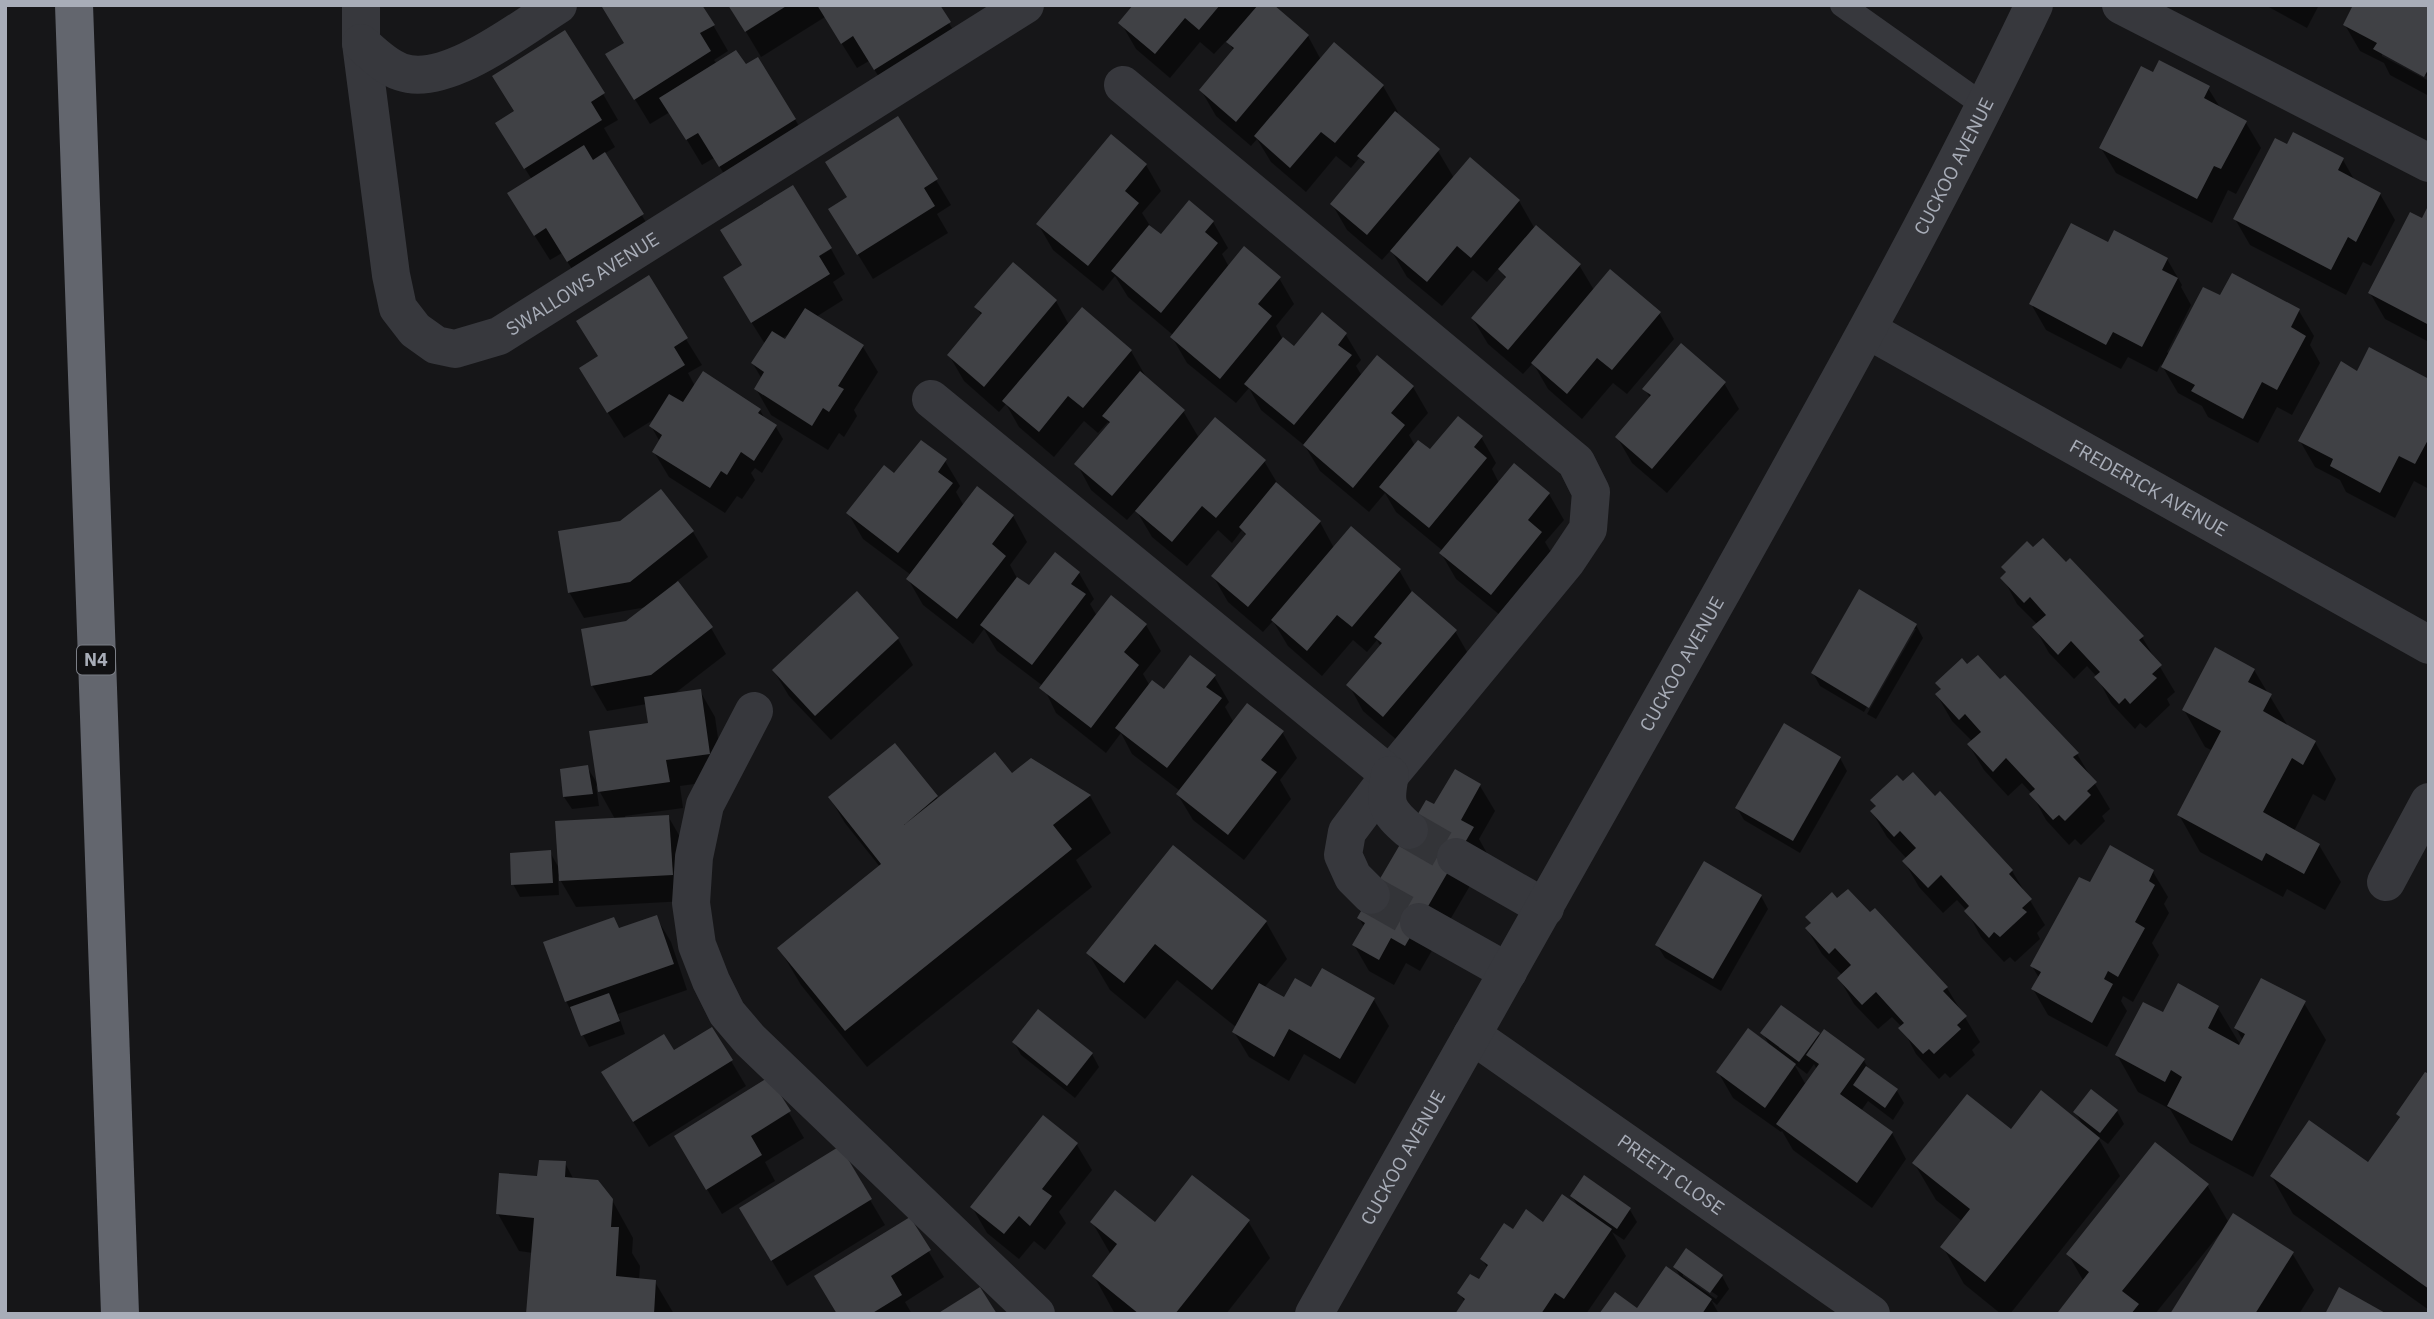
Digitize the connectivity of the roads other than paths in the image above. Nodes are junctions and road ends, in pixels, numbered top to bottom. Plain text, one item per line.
1 (74, 5) edge
2 (361, 5) edge
3 (558, 5) edge
4 (1025, 5) edge
5 (2034, 5) edge
6 (2121, 5) edge
7 (1850, 7) edge
8 (361, 43) junction
9 (1123, 85) dead end
10 (1986, 107) junction
11 (2429, 163) edge
12 (1868, 330) junction
13 (931, 399) dead end
14 (2429, 645) edge
15 (754, 712) dead end
16 (1390, 775) junction
17 (2429, 802) edge
18 (1409, 830) tunnel mouth
19 (1456, 857) tunnel mouth
20 (2386, 882) dead end
21 (1371, 895) tunnel mouth
22 (1545, 908) junction
23 (1419, 922) tunnel mouth
24 (1508, 972) junction
25 (1472, 1035) junction
26 (120, 1314) edge
27 (1036, 1314) edge
28 (1314, 1314) edge
29 (1871, 1314) edge

1 - 26 highway, N4
2 - 8 street, SWALLOWS AVENUE
3 - 8 street
4 - 8 street, SWALLOWS AVENUE
5 - 10 street, CUCKOO AVENUE
6 - 11 street
7 - 10 lane
9 - 16 street
10 - 12 street, CUCKOO AVENUE
12 - 14 street, FREDERICK AVENUE
12 - 22 street, CUCKOO AVENUE
13 - 16 street
15 - 27 street
16 - 18 street
16 - 21 street
17 - 20 street
19 - 22 street
22 - 24 street, CUCKOO AVENUE
23 - 24 street
24 - 25 street, CUCKOO AVENUE
25 - 28 street, CUCKOO AVENUE
25 - 29 street, PREETI CLOSE

